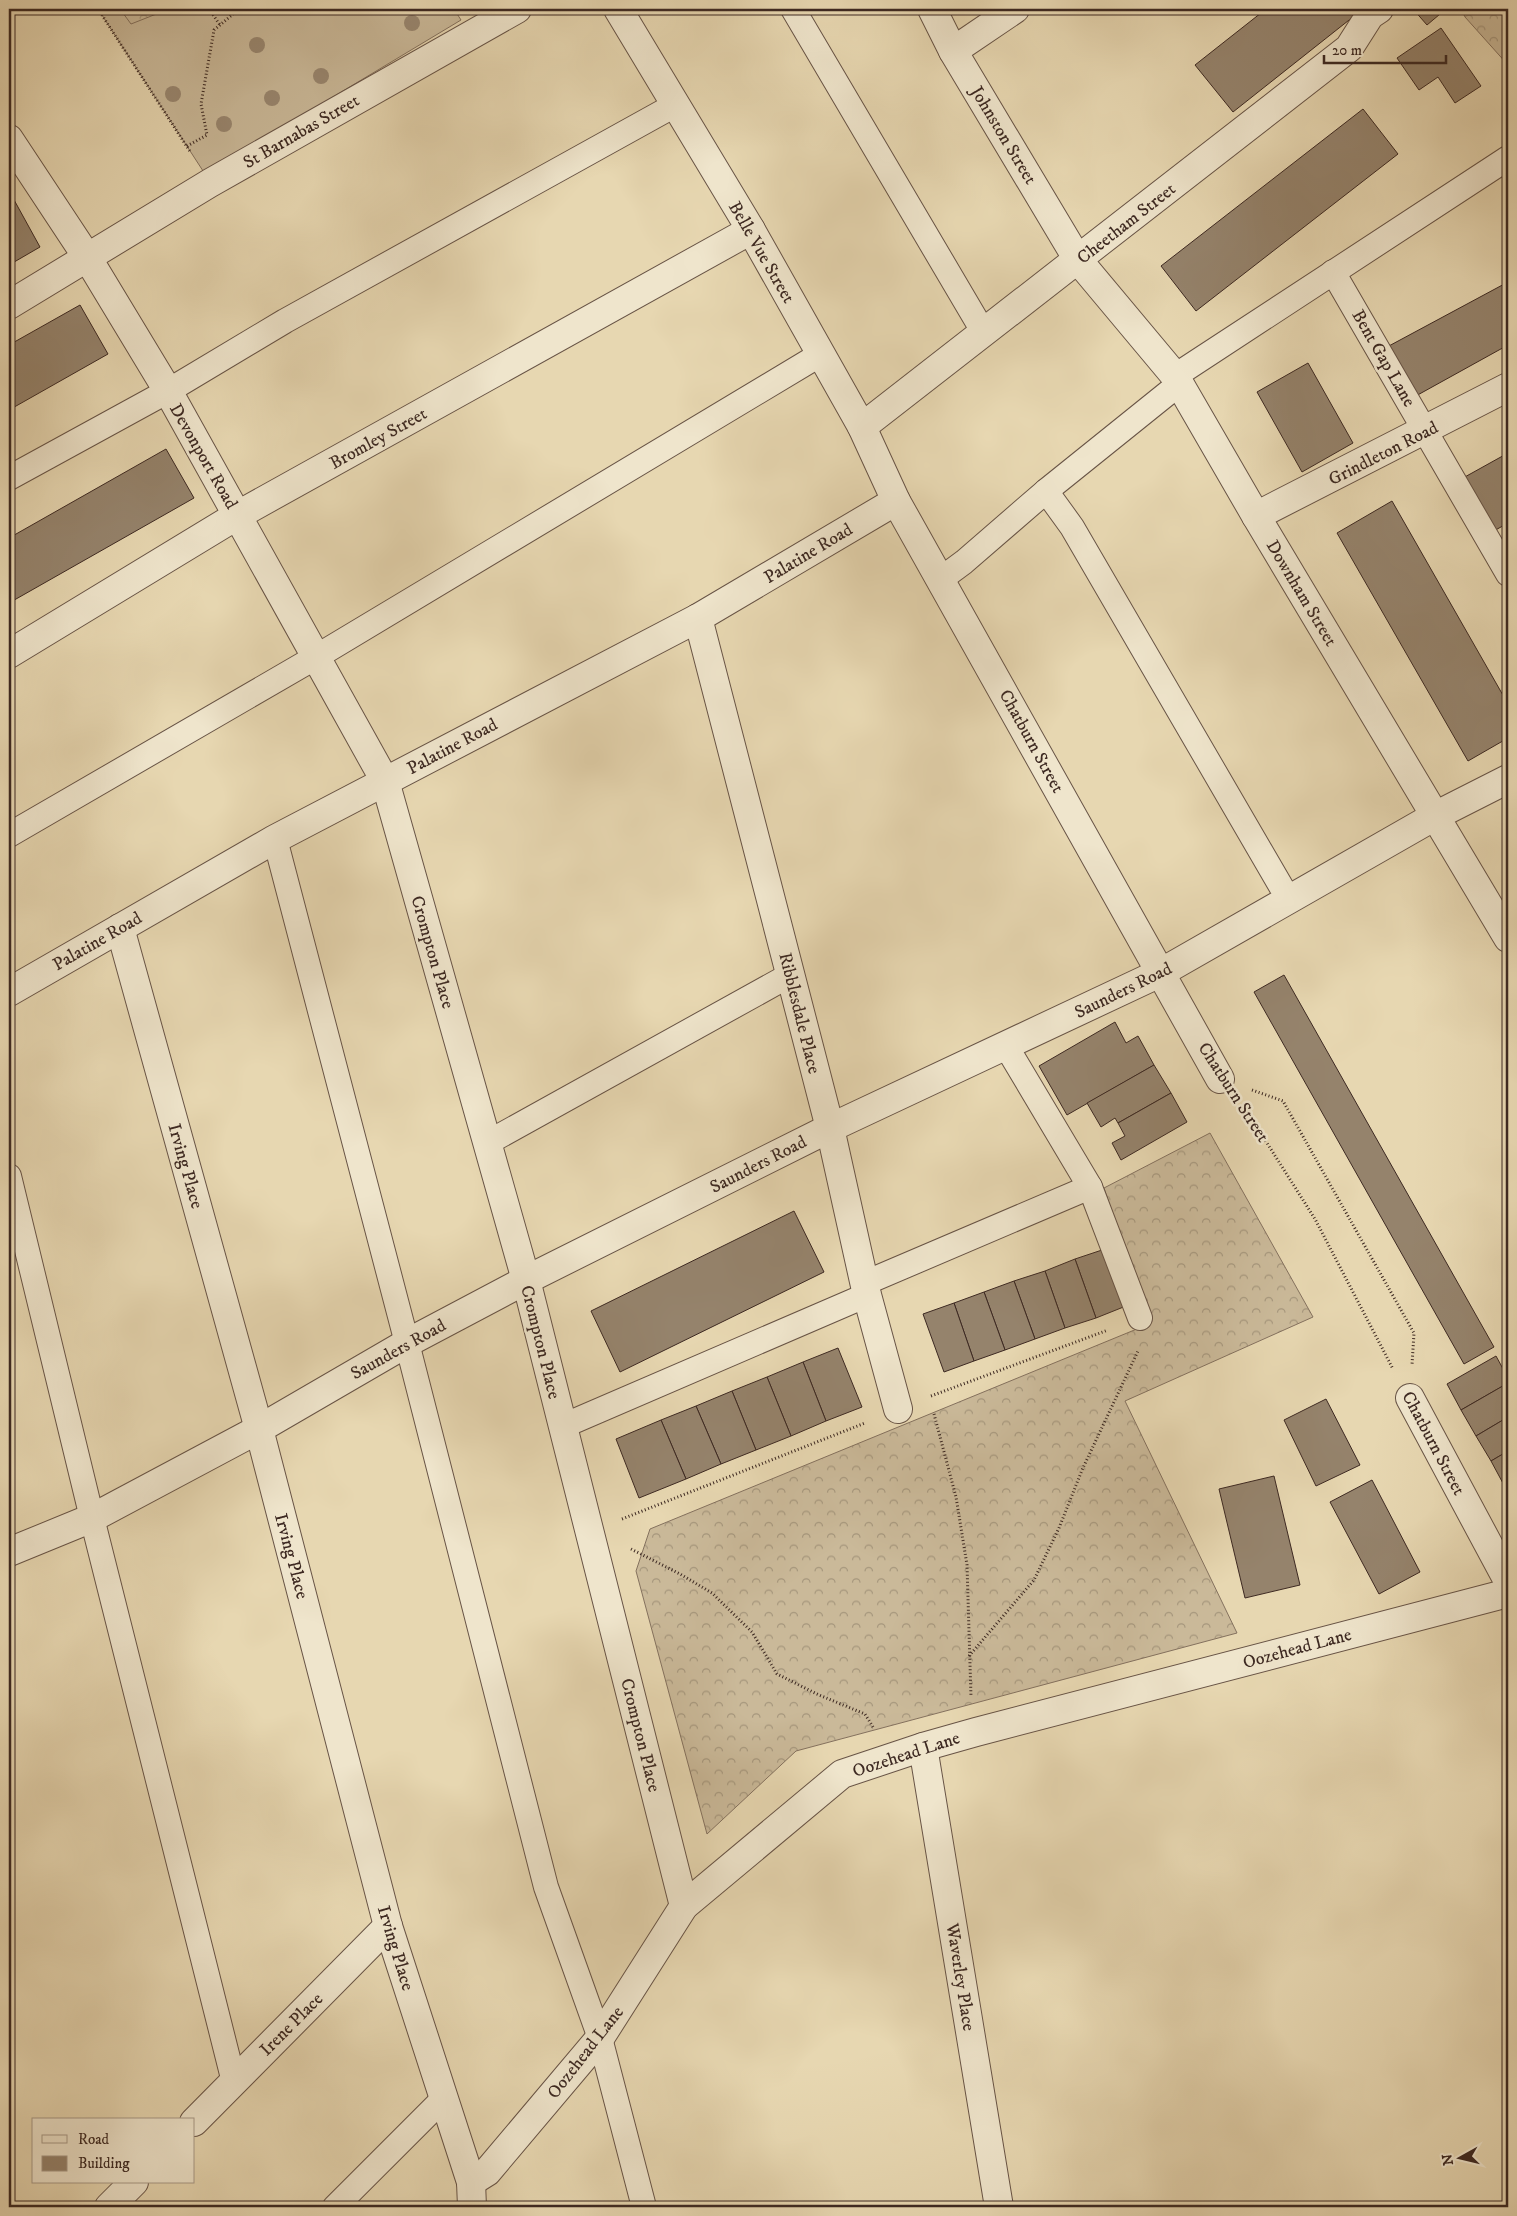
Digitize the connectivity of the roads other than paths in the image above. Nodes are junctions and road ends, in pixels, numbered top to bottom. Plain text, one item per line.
1 (517, 9) edge
2 (618, 9) edge
3 (793, 9) edge
4 (932, 9) edge
5 (1015, 9) edge
6 (1378, 9) edge
7 (954, 51) junction
8 (675, 105) junction
9 (9, 139) edge
10 (1508, 158) edge
11 (751, 230) junction
12 (87, 258) junction
13 (1078, 260) junction
14 (1333, 272) junction
15 (9, 305) edge
16 (984, 333) junction
17 (821, 354) junction
18 (1177, 380) junction
19 (1508, 387) edge
20 (168, 391) junction
21 (862, 426) junction
22 (1426, 431) junction
23 (9, 478) edge
24 (1046, 491) junction
25 (896, 501) junction
26 (238, 516) junction
27 (1256, 516) junction
28 (1508, 574) edge
29 (941, 579) junction
30 (698, 618) junction
31 (9, 654) edge
32 (316, 657) junction
33 (1508, 778) edge
34 (385, 782) junction
35 (1435, 816) junction
36 (9, 835) edge
37 (275, 839) junction
38 (1289, 900) junction
39 (120, 928) junction
40 (1508, 938) edge
41 (1162, 972) junction
42 (790, 975) junction
43 (9, 992) edge
44 (1006, 1046) junction
45 (1220, 1079) road end
46 (830, 1128) junction
47 (487, 1143) junction
48 (9, 1176) edge
49 (1090, 1187) junction
50 (526, 1280) junction
51 (866, 1289) junction
52 (1140, 1318) road end
53 (407, 1343) junction
54 (1410, 1398) road end
55 (898, 1409) dead end
56 (563, 1426) junction
57 (259, 1429) junction
58 (92, 1518) junction
59 (9, 1552) edge
60 (1508, 1581) edge
61 (1508, 1593) edge
62 (923, 1747) junction
63 (684, 1906) junction
64 (388, 1926) junction
65 (600, 2038) junction
66 (234, 2082) junction
67 (444, 2098) junction
68 (195, 2121) edge
69 (132, 2184) edge
70 (472, 2195) edge
71 (109, 2207) edge
72 (335, 2207) edge
73 (644, 2207) edge
74 (999, 2207) edge

1 - 12 street, St Barnabas Street
2 - 8 street, Belle Vue Street
3 - 16 lane
4 - 7 street, Johnston Street
5 - 7 street
6 - 13 street, Cheetham Street
7 - 13 street, Johnston Street
8 - 11 street, Belle Vue Street
8 - 20 lane
9 - 12 street, Devonport Road
10 - 14 lane
11 - 17 street, Belle Vue Street
11 - 26 street, Bromley Street
12 - 15 street, St Barnabas Street
12 - 20 street, Devonport Road
13 - 16 street, Cheetham Street
13 - 18 street, Downham Street
14 - 18 lane
14 - 22 lane, Bent Gap Lane
16 - 21 street, Cheetham Street
17 - 21 street, Belle Vue Street
17 - 32 lane
18 - 24 lane
18 - 27 street, Downham Street
19 - 22 street, Grindleton Road
20 - 23 lane
20 - 26 street, Devonport Road
21 - 25 street, Belle Vue Street
22 - 27 street, Grindleton Road
22 - 28 lane, Bent Gap Lane
24 - 29 lane
24 - 38 lane
25 - 29 street, Chatburn Street
25 - 30 street, Palatine Road
26 - 31 street, Bromley Street
26 - 32 street, Devonport Road
27 - 35 street, Downham Street
29 - 41 street, Chatburn Street
30 - 34 street, Palatine Road
30 - 42 street, Ribblesdale Place
32 - 34 street, Devonport Road
32 - 36 lane
33 - 35 street, Saunders Road
34 - 37 street, Palatine Road
34 - 47 street, Crompton Place
35 - 38 street, Saunders Road
35 - 40 street, Downham Street
37 - 39 street, Palatine Road
37 - 53 lane
38 - 41 street, Saunders Road
39 - 43 street, Palatine Road
39 - 57 street, Irving Place
41 - 44 street, Saunders Road
41 - 45 street, Chatburn Street
42 - 46 street, Ribblesdale Place
42 - 47 lane
44 - 46 street, Saunders Road
44 - 49 lane
46 - 50 street, Saunders Road
46 - 51 street, Ribblesdale Place
47 - 50 street, Crompton Place
48 - 58 lane
49 - 51 lane
49 - 52 lane
50 - 53 street, Saunders Road
50 - 56 street, Crompton Place
51 - 55 street, Ribblesdale Place
51 - 56 lane
53 - 57 street, Saunders Road
53 - 65 lane
54 - 60 street, Chatburn Street
56 - 63 street, Crompton Place
57 - 58 street, Saunders Road
57 - 64 street, Irving Place
58 - 59 street, Saunders Road
58 - 66 lane
61 - 62 street, Oozehead Lane
62 - 63 street, Oozehead Lane
62 - 74 street, Waverley Place
63 - 65 street, Oozehead Lane
64 - 66 street, Irene Place
64 - 67 street, Irving Place
65 - 70 street, Oozehead Lane
65 - 73 lane
66 - 68 street, Irene Place
67 - 70 street, Irving Place
67 - 72 lane
69 - 71 street

